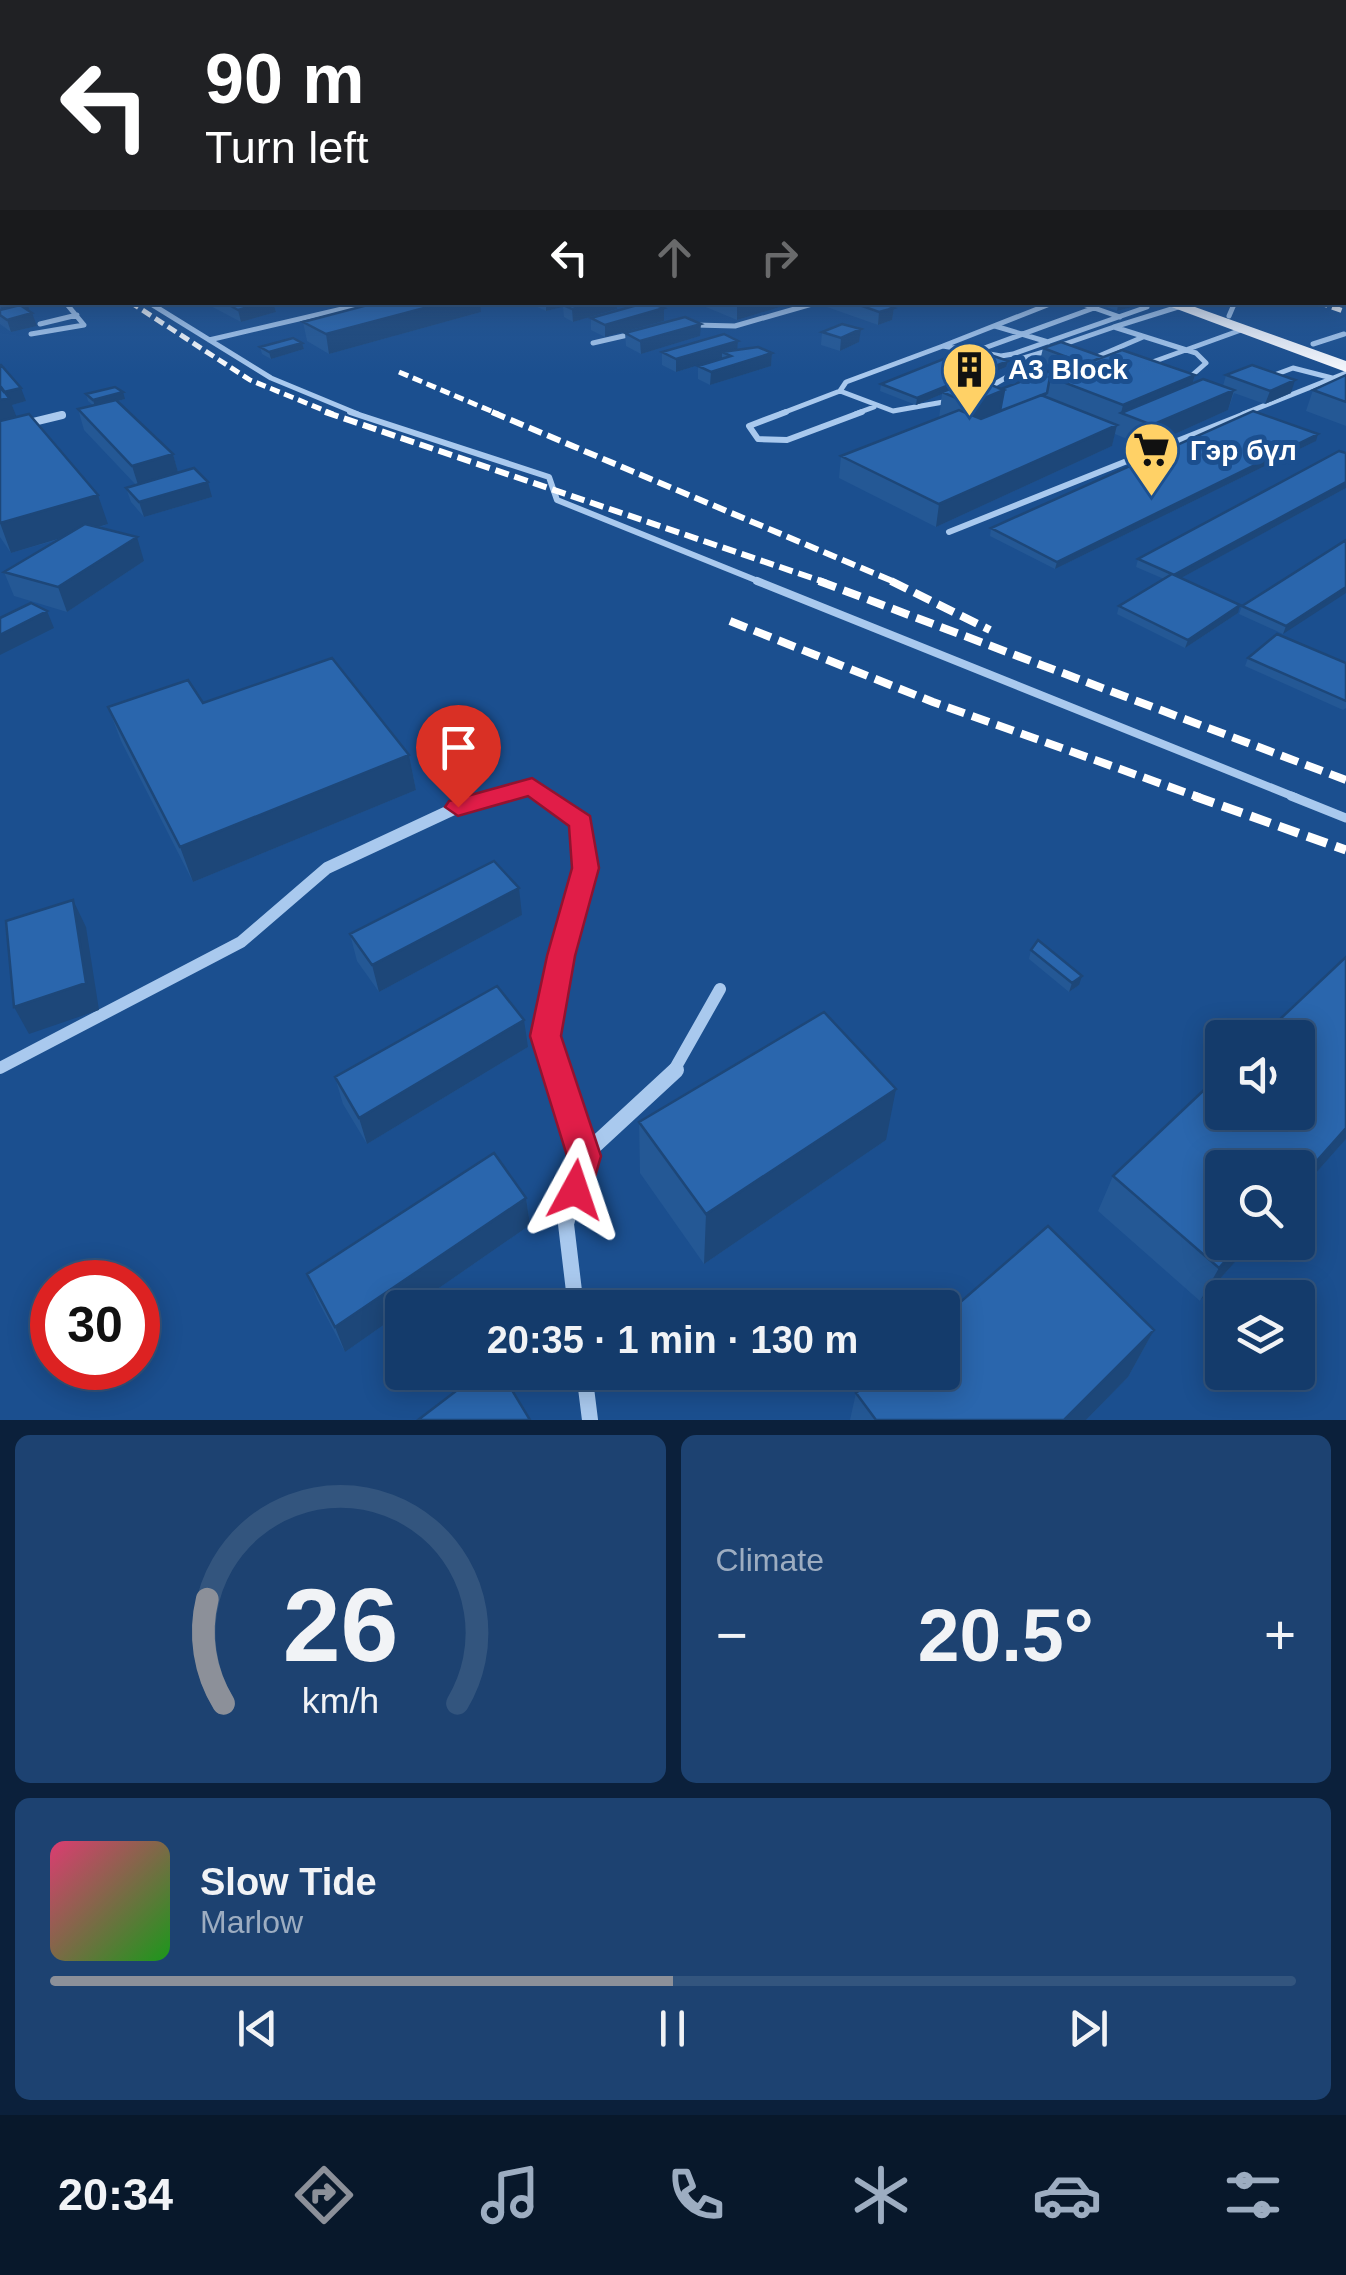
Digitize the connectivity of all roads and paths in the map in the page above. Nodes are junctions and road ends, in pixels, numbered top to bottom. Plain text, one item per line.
1 (68, 305) edge
2 (153, 305) edge
3 (359, 305) edge
4 (809, 305) edge
5 (1047, 305) edge
6 (1086, 305) edge
7 (1143, 305) edge
8 (1176, 305) edge
9 (1181, 305) edge
10 (1190, 305) edge
11 (1094, 308) junction
12 (1232, 309) edge
13 (77, 315) junction
14 (1120, 317) junction
15 (40, 324) dead end
16 (687, 324) edge
17 (993, 325) junction
18 (1114, 328) junction
19 (1242, 330) junction
20 (640, 332) edge
21 (31, 334) dead end
22 (1344, 334) edge
23 (1025, 335) junction
24 (1143, 336) junction
25 (209, 340) junction
26 (1048, 342) junction
27 (593, 343) dead end
28 (1312, 344) junction
29 (943, 346) junction
30 (1055, 348) junction
31 (1184, 350) junction
32 (975, 351) junction
33 (1073, 354) edge
34 (1346, 356) edge
35 (1108, 366) edge
36 (1141, 366) edge
37 (1346, 370) edge
38 (1332, 378) junction
39 (1265, 379) edge
40 (1175, 382) edge
41 (840, 391) junction
42 (979, 392) edge
43 (962, 397) edge
44 (874, 407) junction
45 (62, 414) dead end
46 (0, 430) edge
47 (949, 532) dead end
48 (1346, 818) edge
49 (720, 989) dead end
50 (0, 1068) edge
51 (584, 1156) junction
52 (574, 1290) edge
53 (586, 1390) edge
54 (590, 1420) edge

1 - 13 lane
2 - 25 lane
3 - 25 lane
4 - 16 lane
5 - 17 lane
6 - 11 lane
7 - 14 lane
8 - 18 lane
9 - 19 highway
10 - 12 highway
11 - 14 lane
11 - 23 lane
12 - 28 highway
13 - 15 lane
13 - 21 lane
14 - 26 lane
17 - 23 lane
17 - 29 lane
18 - 24 lane
18 - 30 lane
19 - 31 lane
19 - 37 highway
20 - 27 lane
22 - 28 lane
23 - 26 lane
23 - 32 lane
24 - 31 lane
24 - 35 lane
25 - 48 lane
26 - 32 lane
28 - 34 highway
29 - 32 lane
29 - 41 lane
30 - 33 lane
30 - 42 lane
31 - 36 lane
31 - 40 lane
37 - 38 lane
38 - 39 lane
38 - 47 lane
41 - 44 lane
41 - 44 lane
43 - 44 lane
45 - 46 street
49 - 51 street
50 - 51 street
51 - 52 street
53 - 54 street

